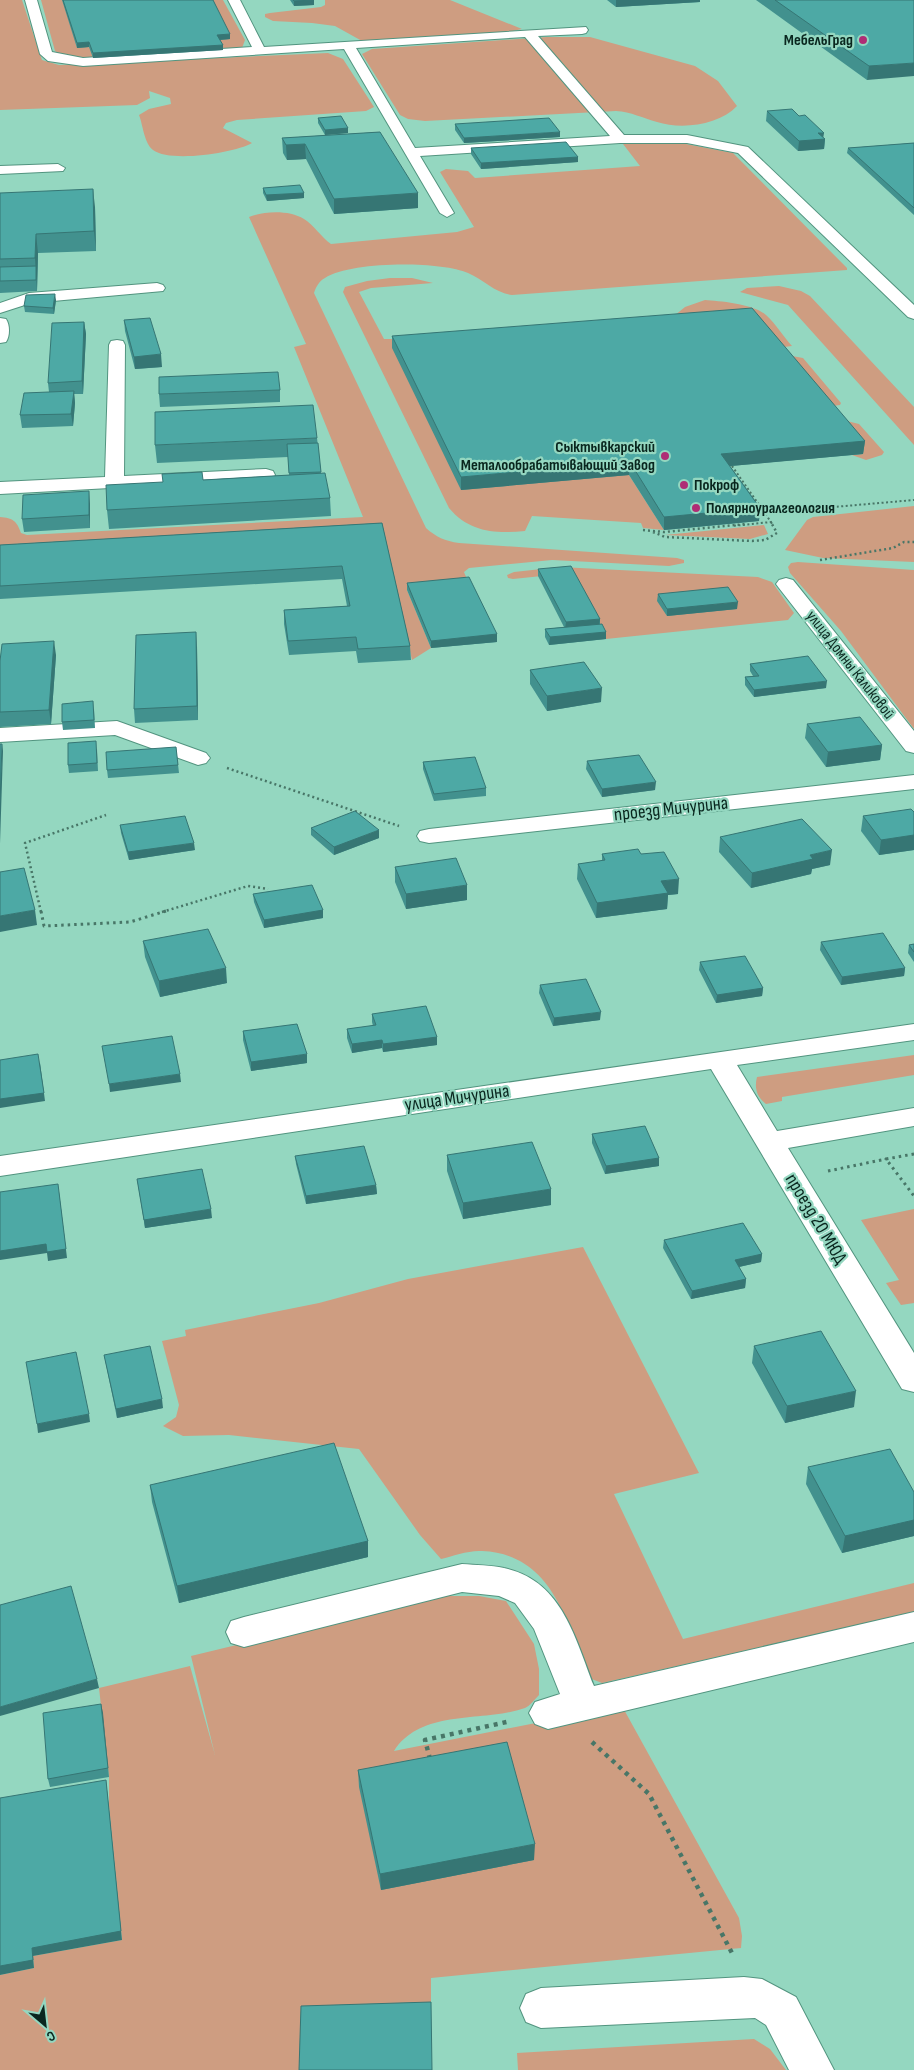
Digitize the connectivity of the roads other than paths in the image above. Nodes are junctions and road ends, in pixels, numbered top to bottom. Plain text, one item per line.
1 (31, 0) edge
2 (234, 0) edge
3 (582, 30) dead end
4 (528, 34) junction
5 (349, 47) junction
6 (261, 52) junction
7 (620, 139) junction
8 (411, 152) junction
9 (58, 168) dead end
10 (0, 170) edge
11 (447, 213) dead end
12 (157, 288) dead end
13 (0, 308) edge
14 (914, 314) edge
15 (0, 323) edge
16 (0, 338) edge
17 (117, 345) dead end
18 (266, 475) edge
19 (114, 483) junction
20 (0, 488) edge
21 (786, 584) dead end
22 (0, 735) edge
23 (914, 746) edge
24 (198, 758) road end
25 (914, 782) edge
26 (429, 836) road end
27 (914, 1032) edge
28 (719, 1058) junction
29 (914, 1116) edge
30 (769, 1142) junction
31 (0, 1166) edge
32 (914, 1380) edge
33 (914, 1627) edge
34 (244, 1632) dead end
35 (541, 2008) dead end
36 (812, 2070) edge

1 - 6 street
2 - 6 street
3 - 4 street
4 - 5 street
4 - 7 street
5 - 6 street
5 - 8 street
7 - 8 street
7 - 14 street
8 - 11 street
9 - 10 street
12 - 13 street
15 - 16 street
17 - 19 street
18 - 19 street
19 - 20 street
21 - 23 street, улица Домны Каликовой
22 - 24 street
25 - 26 street, проезд Мичурина
27 - 28 street, улица Мичурина
28 - 30 street, проезд 20 МЮД
28 - 31 street, улица Мичурина
29 - 30 street
30 - 32 street, проезд 20 МЮД
33 - 34 street
35 - 36 street

